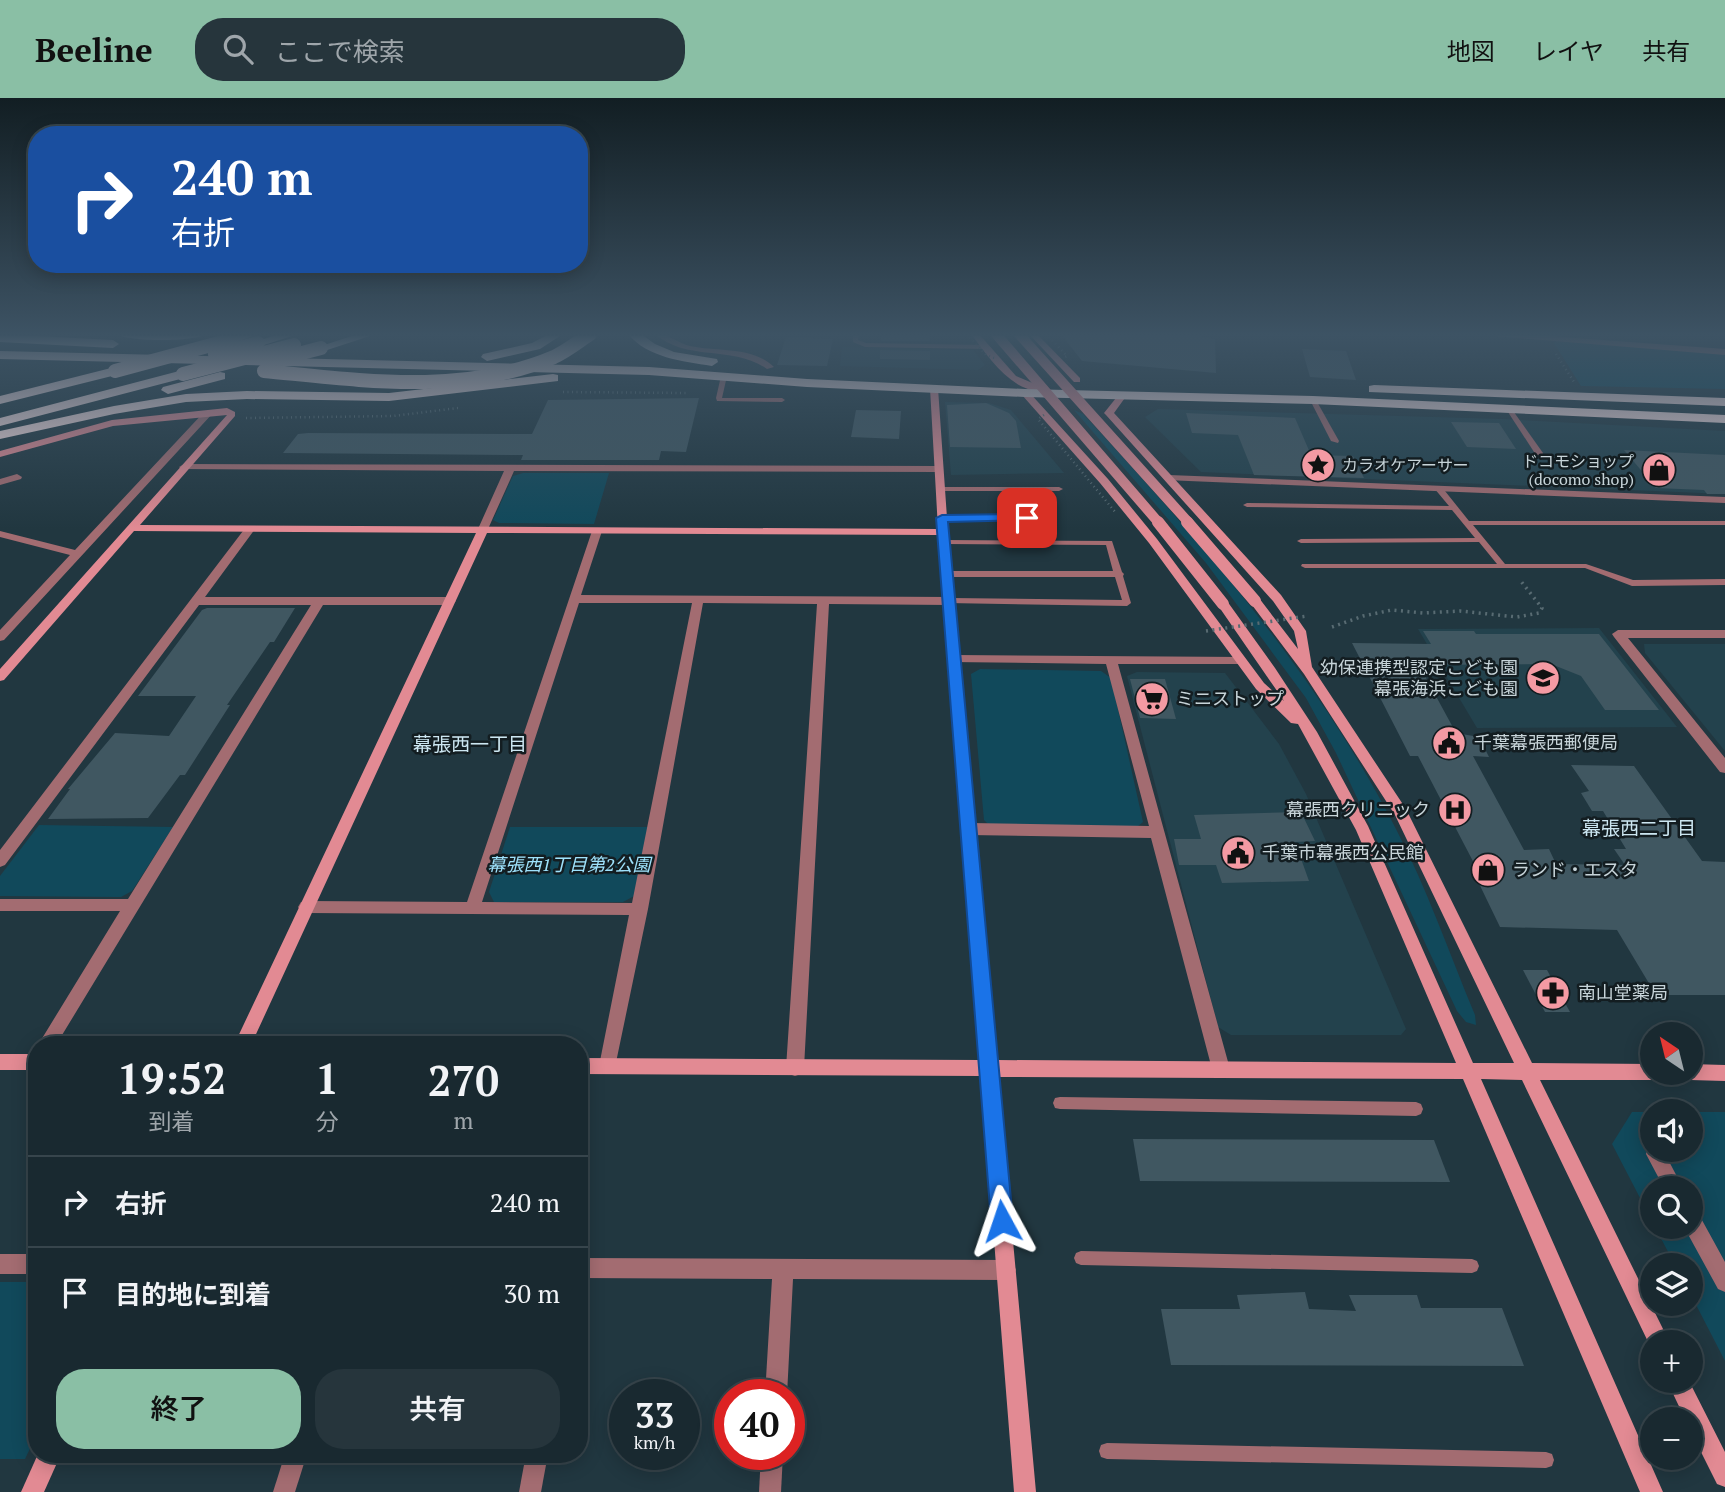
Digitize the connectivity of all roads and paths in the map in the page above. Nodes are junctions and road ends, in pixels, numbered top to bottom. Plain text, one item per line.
1 (44, 399) edge
2 (87, 399) edge
3 (134, 399) edge
4 (180, 399) edge
5 (721, 399) edge
6 (781, 399) edge
7 (935, 399) edge
8 (1030, 399) edge
9 (1052, 399) edge
10 (1077, 399) edge
11 (1120, 399) edge
12 (1277, 399) edge
13 (1665, 399) edge
14 (1313, 400) junction
15 (1725, 402) edge
16 (1509, 409) junction
17 (0, 411) edge
18 (1050, 411) dead end
19 (208, 413) junction
20 (1725, 419) edge
21 (0, 422) edge
22 (0, 435) edge
23 (1335, 441) dead end
24 (1539, 453) dead end
25 (0, 454) edge
26 (184, 467) junction
27 (510, 468) junction
28 (938, 469) junction
29 (17, 477) dead end
30 (1169, 478) junction
31 (0, 482) edge
32 (1059, 488) dead end
33 (1438, 488) junction
34 (940, 489) junction
35 (1725, 500) edge
36 (1247, 505) dead end
37 (1454, 508) junction
38 (1116, 513) dead end
39 (1027, 518) dead end
40 (1467, 523) junction
41 (1725, 523) edge
42 (134, 528) junction
43 (250, 529) junction
44 (483, 530) junction
45 (597, 531) junction
46 (943, 531) junction
47 (0, 534) edge
48 (1480, 540) junction
49 (1301, 541) dead end
50 (77, 554) junction
51 (1305, 566) dead end
52 (1503, 566) junction
53 (1513, 570) dead end
54 (947, 574) junction
55 (1120, 574) junction
56 (1725, 582) edge
57 (576, 599) junction
58 (698, 600) junction
59 (197, 601) junction
60 (319, 601) junction
61 (450, 601) junction
62 (823, 601) junction
63 (950, 601) junction
64 (1307, 616) dead end
65 (1332, 627) dead end
66 (1206, 631) dead end
67 (1725, 634) edge
68 (0, 637) edge
69 (955, 659) junction
70 (1111, 660) junction
71 (1240, 660) junction
72 (1308, 671) junction
73 (0, 677) edge
74 (1312, 735) junction
75 (1725, 768) edge
76 (969, 830) junction
77 (1157, 832) junction
78 (0, 861) edge
79 (0, 905) edge
80 (133, 905) junction
81 (306, 907) junction
82 (473, 907) junction
83 (640, 909) junction
84 (52, 1036) edge
85 (246, 1036) edge
86 (28, 1061) edge
87 (0, 1062) edge
88 (588, 1066) edge
89 (608, 1066) junction
90 (795, 1068) junction
91 (989, 1069) junction
92 (1221, 1069) junction
93 (1469, 1070) junction
94 (1526, 1071) junction
95 (1640, 1072) edge
96 (1703, 1072) edge
97 (1725, 1073) edge
98 (1060, 1103) dead end
99 (1416, 1109) dead end
100 (1701, 1239) edge
101 (1081, 1258) dead end
102 (0, 1264) edge
103 (28, 1264) edge
104 (1472, 1266) dead end
105 (588, 1268) edge
106 (783, 1269) junction
107 (1006, 1270) junction
108 (1725, 1282) edge
109 (1654, 1330) edge
110 (777, 1379) edge
111 (1684, 1393) edge
112 (1107, 1451) dead end
113 (1546, 1460) dead end
114 (46, 1463) edge
115 (293, 1463) edge
116 (535, 1463) edge
117 (771, 1470) edge
118 (1725, 1476) edge
119 (32, 1492) edge
120 (284, 1492) edge
121 (530, 1492) edge
122 (770, 1492) edge
123 (1025, 1492) edge
124 (1652, 1492) edge

1 - 17 highway, bridge
2 - 21 highway, bridge
3 - 22 highway, bridge
4 - 22 highway
5 - 6 lane
7 - 28 street
8 - 71 street
9 - 74 street, bridge
10 - 72 street, bridge
11 - 30 street
12 - 14 highway
13 - 15 highway
14 - 16 highway
14 - 23 lane
16 - 20 highway
16 - 24 lane
18 - 38 path, bridge
19 - 25 street
19 - 26 street
19 - 50 street
26 - 27 street
26 - 42 street
27 - 28 street
27 - 44 street
28 - 34 street
29 - 31 street
30 - 33 street
30 - 72 street
32 - 34 lane
33 - 35 street
33 - 37 lane
34 - 46 street
36 - 37 lane
37 - 40 lane
39 - 46 lane
40 - 41 lane
40 - 48 lane
42 - 43 street
42 - 73 street
43 - 44 street
43 - 59 street
44 - 45 street
44 - 61 street
45 - 46 street
45 - 57 street
46 - 54 street
46 - 55 lane
47 - 50 street
48 - 49 lane
48 - 52 lane
50 - 68 street
51 - 52 lane
52 - 56 lane
53 - 65 path
54 - 55 lane
54 - 63 street
55 - 63 lane
57 - 58 street
57 - 82 street
58 - 62 street
58 - 83 street
59 - 60 street
59 - 78 street
60 - 61 street
60 - 80 street
61 - 81 street
62 - 63 street
62 - 90 street
63 - 69 street
64 - 66 path, bridge
67 - 75 street
69 - 70 street
69 - 76 street
70 - 71 street
70 - 77 street
71 - 74 street
72 - 94 street
74 - 93 street
76 - 77 street
76 - 91 street
77 - 92 street
79 - 80 street
80 - 84 street
81 - 82 street
81 - 85 street
82 - 83 street
83 - 89 street
86 - 87 street
88 - 89 street
89 - 90 street
90 - 91 street
91 - 92 street
91 - 107 street
92 - 93 street
93 - 94 street
93 - 124 street
94 - 95 street
94 - 109 street
96 - 97 street
98 - 99 lane
100 - 108 street
101 - 104 lane
102 - 103 street
105 - 106 street
106 - 107 street
106 - 110 street
107 - 123 street
111 - 118 street
112 - 113 lane
114 - 119 street
115 - 120 street
116 - 121 street
117 - 122 street

